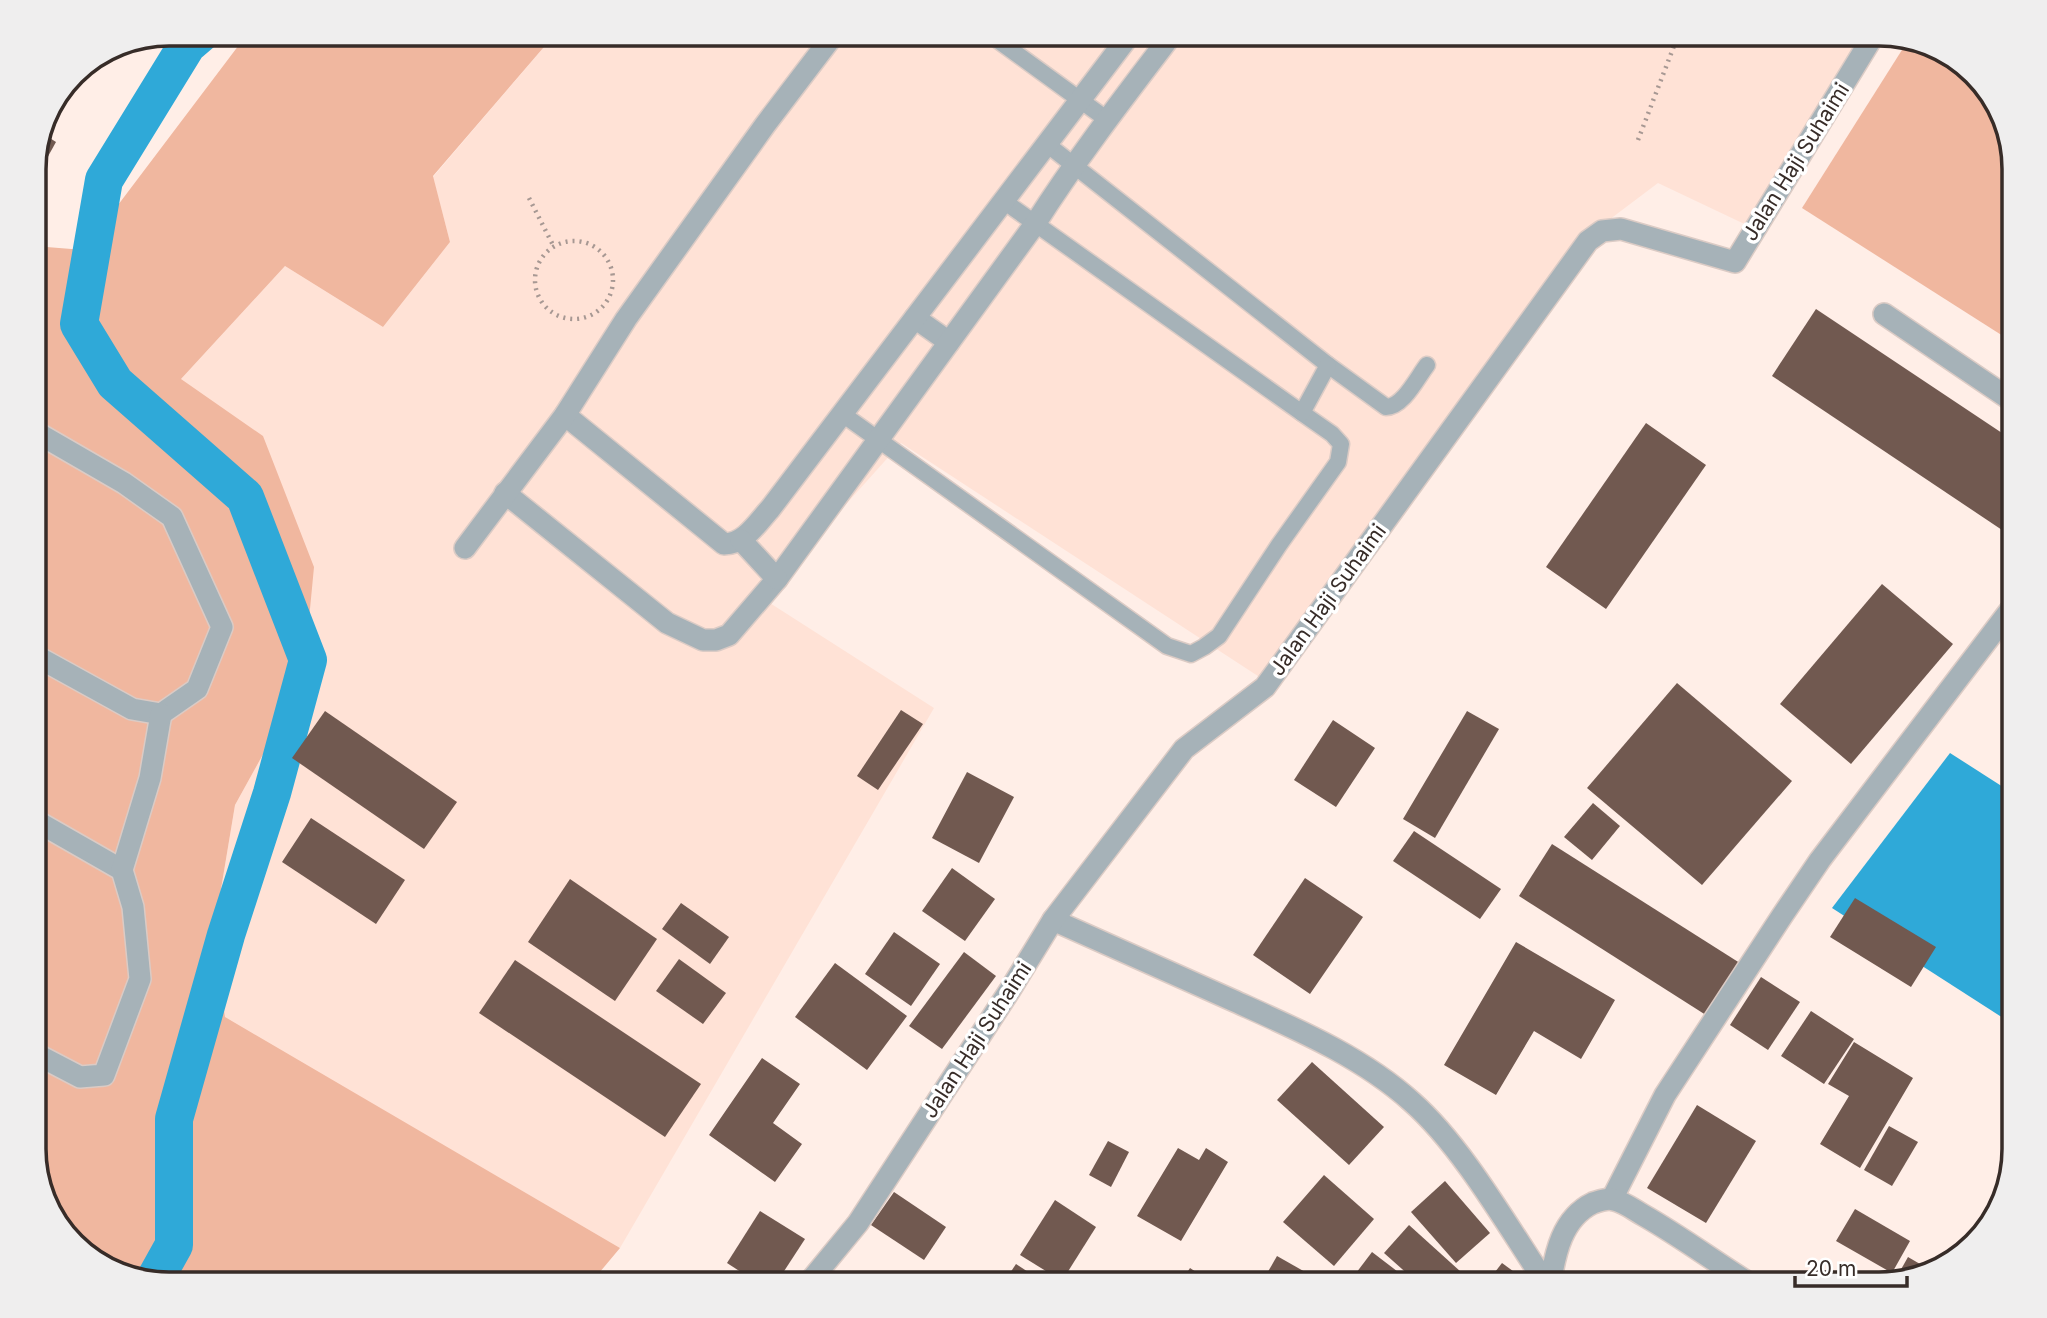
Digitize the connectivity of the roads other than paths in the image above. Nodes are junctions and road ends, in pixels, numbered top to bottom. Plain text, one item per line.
1 (825, 46) edge
2 (1006, 46) edge
3 (1121, 46) edge
4 (1162, 46) edge
5 (1867, 46) edge
6 (1080, 99) junction
7 (1109, 121) junction
8 (1048, 145) junction
9 (1074, 164) junction
10 (1005, 202) junction
11 (1035, 224) junction
12 (1885, 314) dead end
13 (915, 318) junction
14 (949, 342) junction
15 (1328, 365) junction
16 (1427, 365) dead end
17 (2002, 394) edge
18 (841, 413) junction
19 (1302, 413) junction
20 (565, 415) junction
21 (46, 438) edge
22 (878, 440) junction
23 (505, 493) junction
24 (741, 540) junction
25 (465, 548) dead end
26 (777, 579) junction
27 (2002, 621) edge
28 (46, 662) edge
29 (161, 714) junction
30 (46, 827) edge
31 (122, 870) junction
32 (1053, 920) junction
33 (46, 1059) edge
34 (1612, 1199) junction
35 (818, 1272) edge
36 (1539, 1272) edge
37 (1551, 1272) edge
38 (1732, 1272) edge

1 - 20 street
2 - 6 lane
3 - 6 street
4 - 7 street
5 - 32 street, Jalan Haji Suhaimi
6 - 7 lane
6 - 8 street
7 - 9 street
8 - 9 lane
8 - 10 street
9 - 11 street
9 - 15 lane
10 - 11 lane
10 - 13 street
11 - 14 street
11 - 19 lane
12 - 17 street
13 - 14 street
13 - 18 street
14 - 22 street
15 - 16 lane
15 - 19 lane
18 - 22 lane
18 - 24 street
19 - 22 lane
20 - 23 street
20 - 24 street
21 - 29 street
22 - 26 street
23 - 25 street
23 - 26 street
24 - 26 street
27 - 34 street
28 - 29 street
29 - 31 street
30 - 31 street
31 - 33 street
32 - 35 street, Jalan Haji Suhaimi
32 - 36 street
34 - 37 street
34 - 38 street

